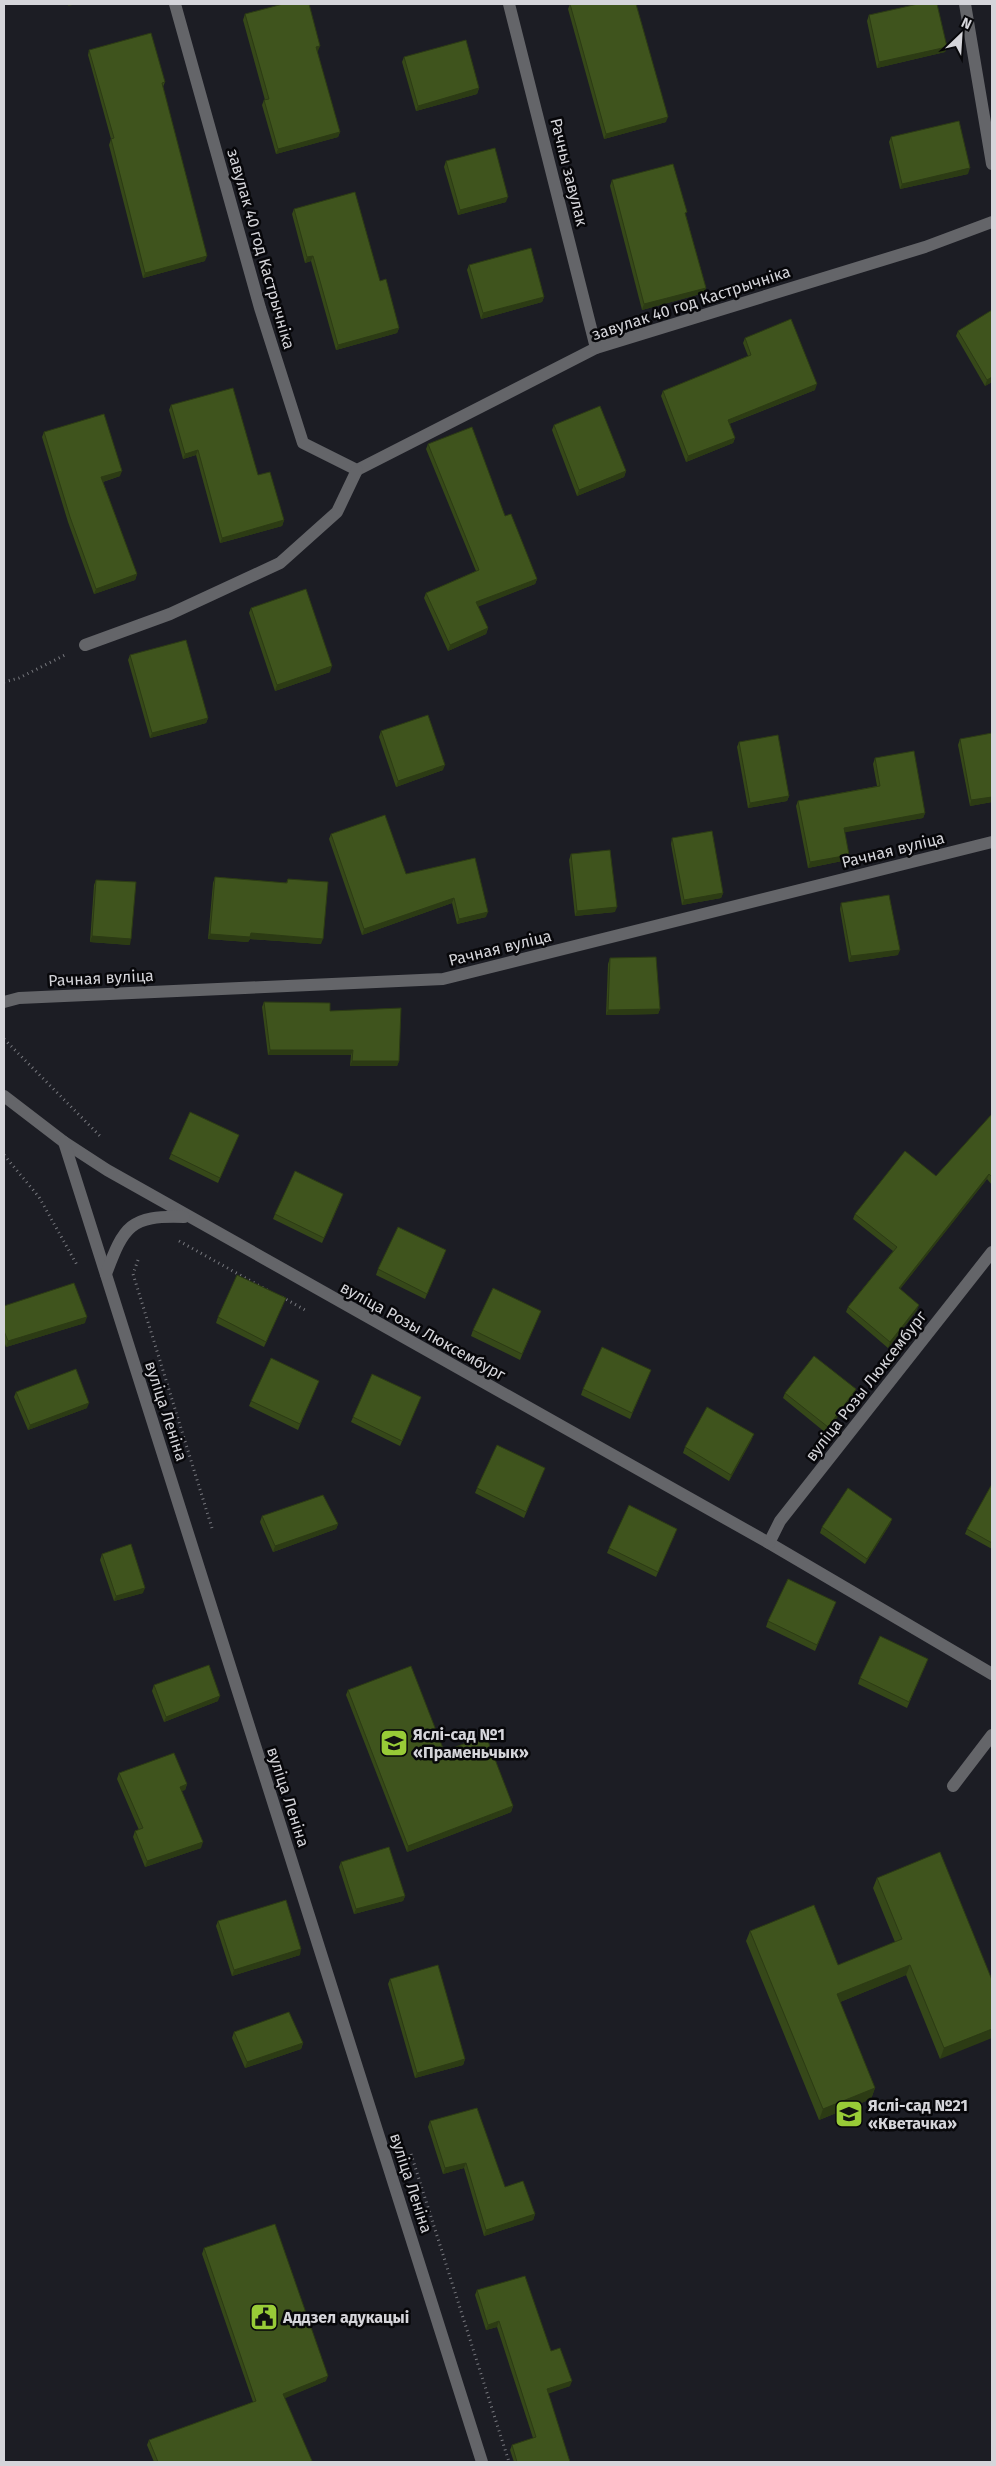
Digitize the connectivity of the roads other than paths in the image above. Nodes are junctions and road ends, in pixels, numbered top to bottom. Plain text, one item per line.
1 (175, 4) edge
2 (509, 4) edge
3 (965, 4) edge
4 (992, 164) edge
5 (992, 222) edge
6 (596, 348) junction
7 (357, 470) junction
8 (85, 645) road end
9 (992, 842) edge
10 (4, 1002) edge
11 (4, 1096) edge
12 (64, 1142) junction
13 (187, 1217) junction
14 (992, 1252) edge
15 (106, 1274) junction
16 (770, 1543) junction
17 (992, 1674) edge
18 (992, 1735) edge
19 (953, 1786) dead end
20 (482, 2462) edge

1 - 7 street, завулак 40 год Кастрычніка
2 - 6 street, Рачны завулак
3 - 4 street
5 - 6 street, завулак 40 год Кастрычніка
6 - 7 street, завулак 40 год Кастрычніка
7 - 8 street
9 - 10 street, Рачная вуліца
11 - 12 street, вуліца Розы Люксембург
12 - 13 street, вуліца Розы Люксембург
12 - 15 street, вуліца Леніна
13 - 15 street
13 - 16 street, вуліца Розы Люксембург
14 - 16 street, вуліца Розы Люксембург
15 - 20 street, вуліца Леніна
16 - 17 street, вуліца Розы Люксембург
18 - 19 street

